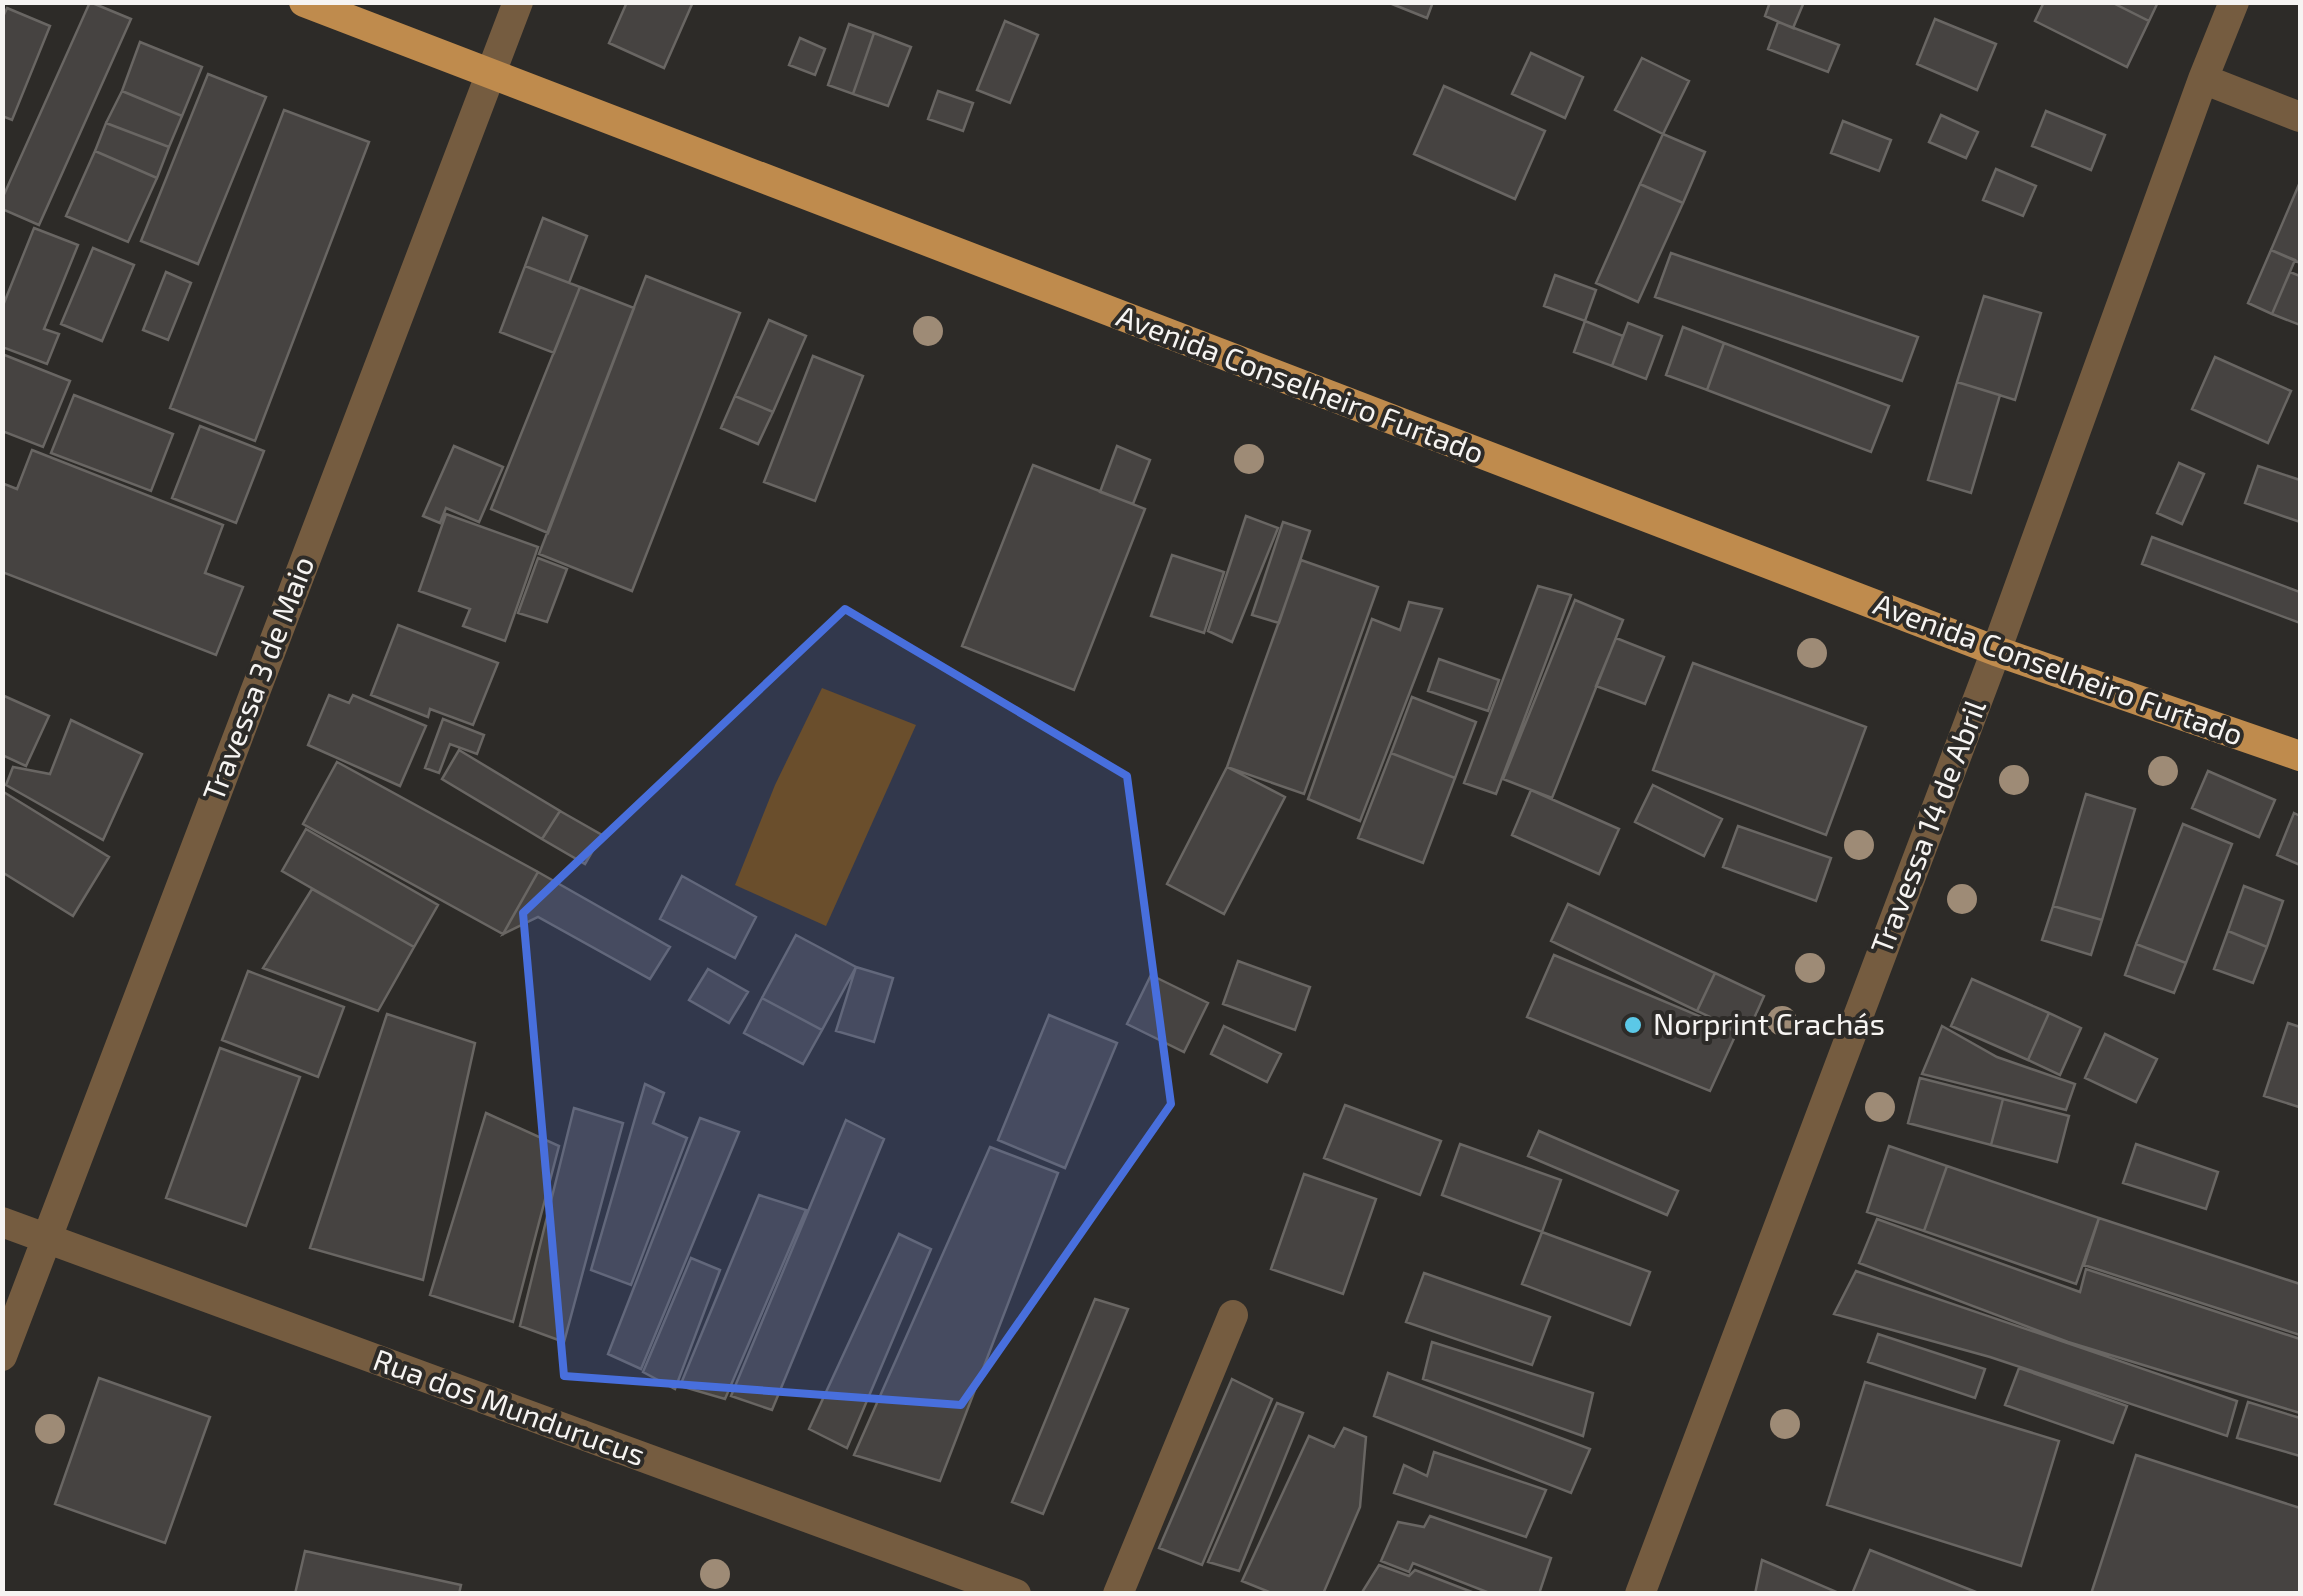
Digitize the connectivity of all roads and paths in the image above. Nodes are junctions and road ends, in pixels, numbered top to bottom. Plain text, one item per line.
1 (304, 2) edge
2 (518, 2) edge
3 (2234, 2) edge
4 (490, 76) junction
5 (2203, 79) junction
6 (2300, 117) edge
7 (1996, 651) junction
8 (2300, 756) edge
9 (2, 1222) edge
10 (45, 1237) junction
11 (1233, 1315) dead end
12 (2, 1356) edge
13 (1016, 1594) edge
14 (1118, 1594) edge
15 (1640, 1594) edge

1 - 4 main road, Avenida Conselheiro Furtado
2 - 4 street, Travessa 3 de Maio
3 - 5 street, Travessa 14 de Abril
4 - 7 main road, Avenida Conselheiro Furtado
4 - 10 street, Travessa 3 de Maio
5 - 6 street
5 - 7 street, Travessa 14 de Abril
7 - 8 main road, Avenida Conselheiro Furtado
7 - 15 street, Travessa 14 de Abril
9 - 10 street, Rua dos Mundurucus
10 - 12 street, Travessa 3 de Maio
10 - 13 street, Rua dos Mundurucus
11 - 14 street

